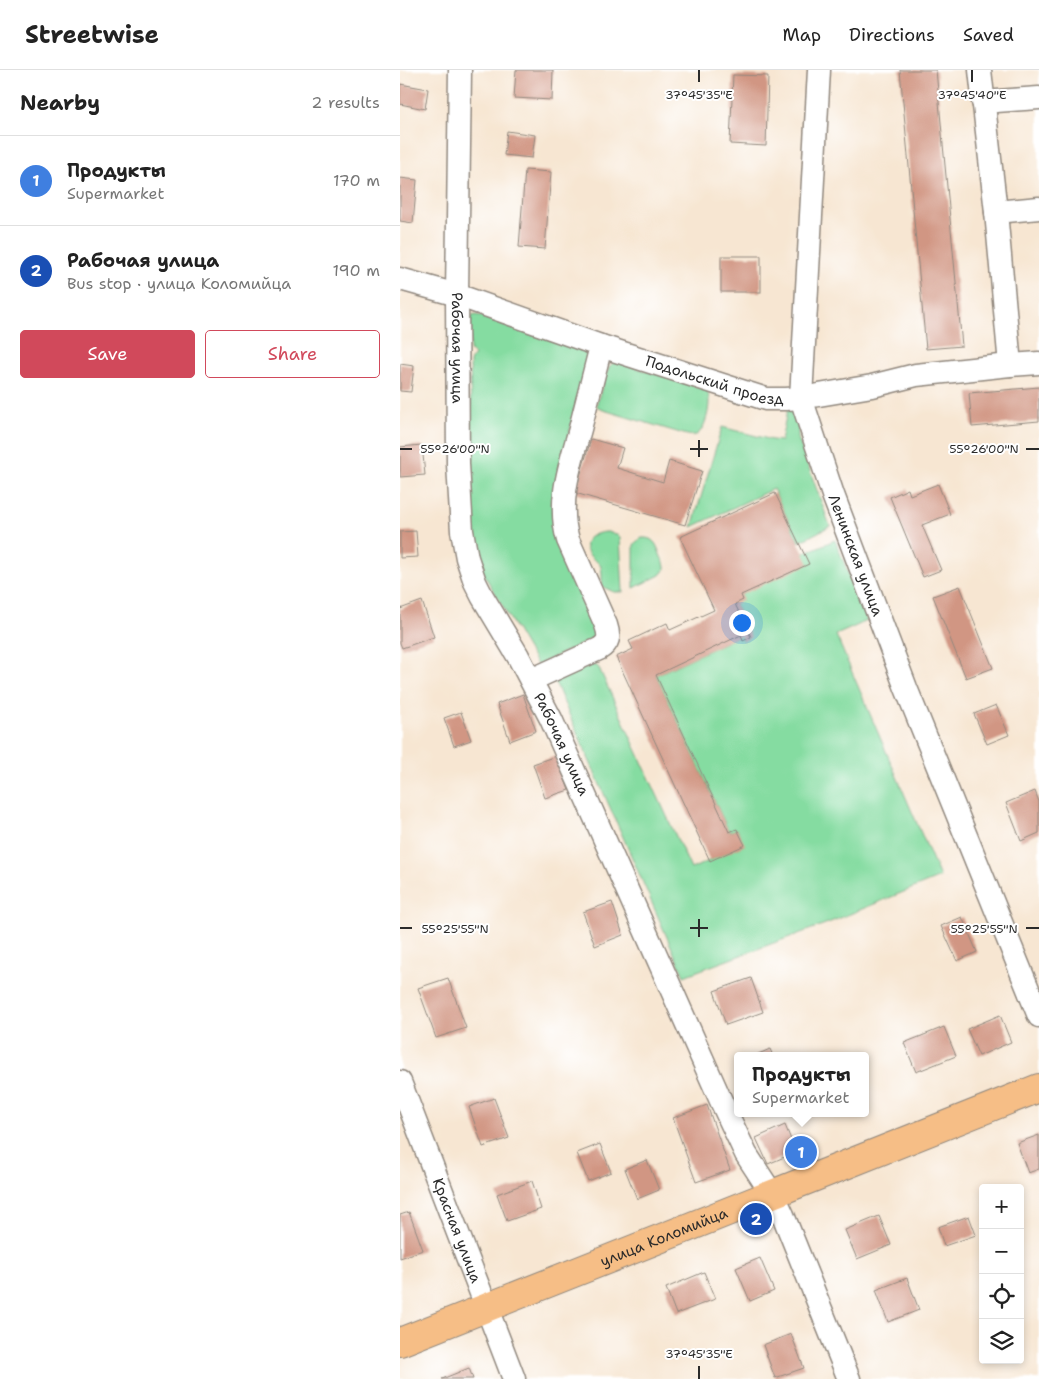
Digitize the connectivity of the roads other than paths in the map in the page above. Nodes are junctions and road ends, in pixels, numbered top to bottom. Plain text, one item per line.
1 (460, 70) edge
2 (819, 70) edge
3 (980, 70) edge
4 (1039, 98) edge
5 (983, 102) junction
6 (1039, 208) edge
7 (996, 212) junction
8 (400, 279) edge
9 (456, 295) junction
10 (601, 346) junction
11 (1039, 363) edge
12 (1010, 365) junction
13 (801, 398) junction
14 (531, 680) junction
15 (1039, 1016) edge
16 (400, 1082) edge
17 (1039, 1088) edge
18 (772, 1194) junction
19 (486, 1308) junction
20 (400, 1342) edge
21 (514, 1379) edge
22 (849, 1379) edge

1 - 9 street, Рабочая улица
2 - 13 street, Ленинская улица
3 - 5 street
4 - 5 street
5 - 7 street
6 - 7 street
7 - 12 street
8 - 9 street, Подольский проезд
9 - 10 street, Подольский проезд
9 - 14 street, Рабочая улица
10 - 13 street, Подольский проезд
10 - 14 street
11 - 12 street, Подольский проезд
12 - 13 street, Подольский проезд
13 - 15 street, Ленинская улица
14 - 18 street, Рабочая улица
16 - 19 street, Красная улица
17 - 18 main road, улица Коломийца
18 - 19 main road, улица Коломийца
18 - 22 street, Рабочая улица
19 - 20 main road, улица Коломийца
19 - 21 street, Красная улица

